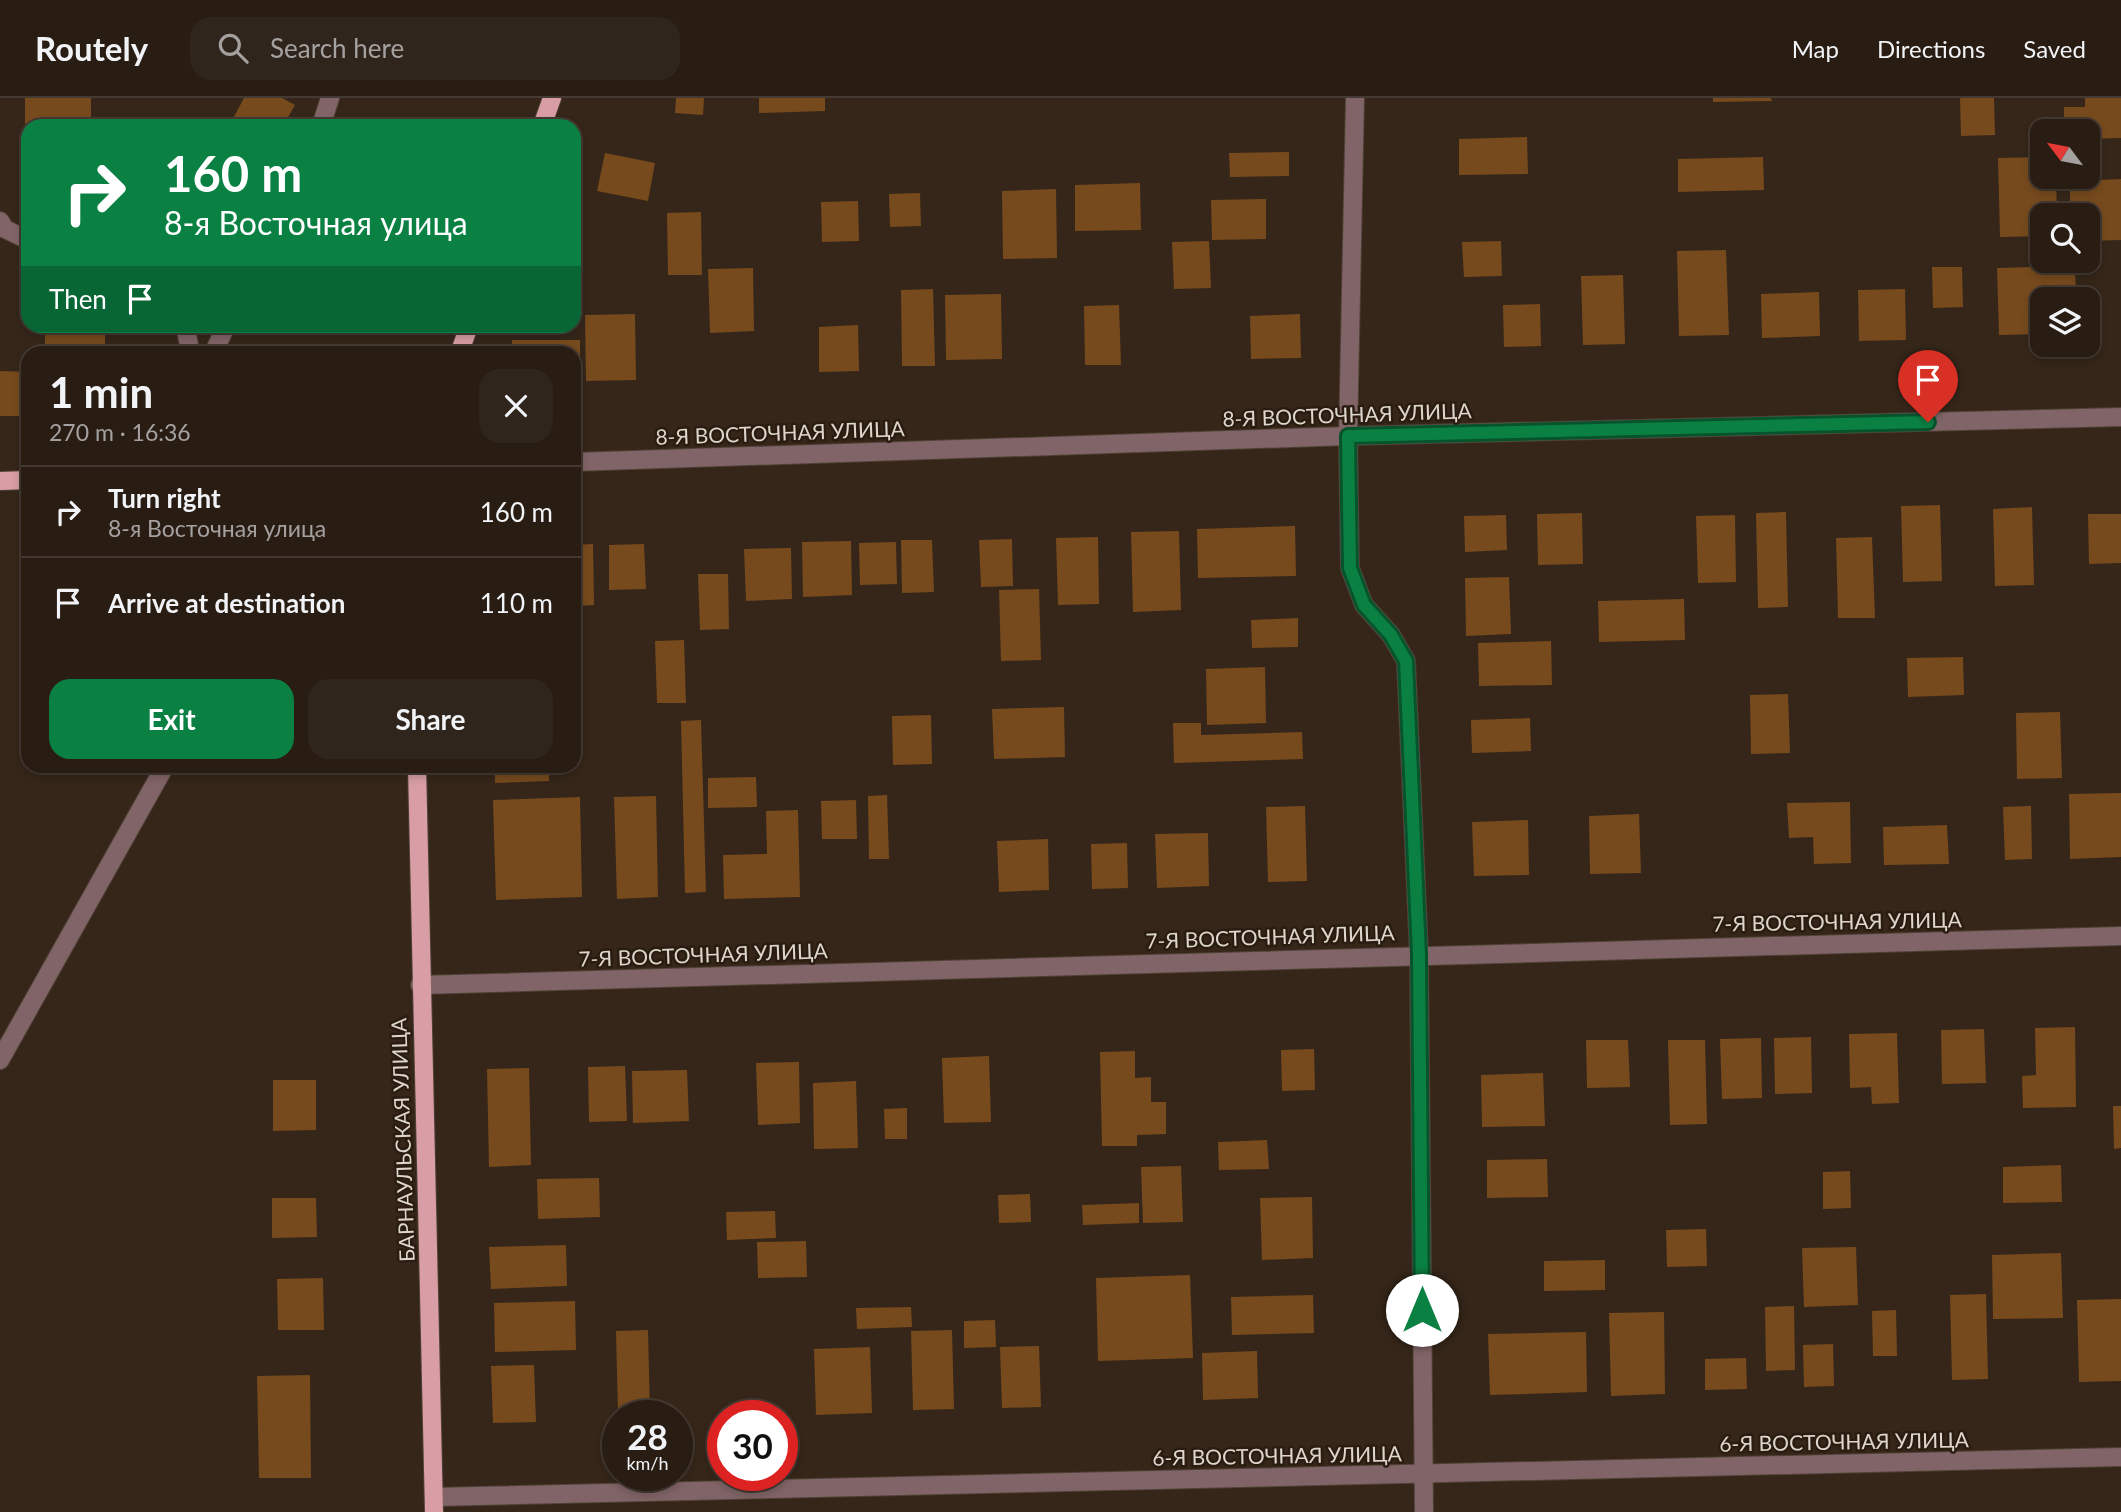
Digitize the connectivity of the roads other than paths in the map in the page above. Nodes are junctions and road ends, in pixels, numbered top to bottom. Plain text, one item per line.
1 (330, 98) edge
2 (552, 98) edge
3 (1355, 98) edge
4 (323, 119) edge
5 (544, 119) edge
6 (0, 220) edge
7 (21, 237) edge
8 (2121, 417) edge
9 (1348, 436) junction
10 (581, 462) edge
11 (21, 480) edge
12 (0, 481) edge
13 (160, 773) edge
14 (417, 773) edge
15 (2121, 936) edge
16 (1419, 954) junction
17 (421, 985) junction
18 (0, 1059) edge
19 (2121, 1457) edge
20 (1423, 1475) junction
21 (434, 1504) edge
22 (1424, 1512) edge

1 - 4 street
2 - 5 main road
3 - 9 street
6 - 7 street
8 - 9 street, 8-Я ВОСТОЧНАЯ УЛИЦА
9 - 10 street, 8-Я ВОСТОЧНАЯ УЛИЦА
9 - 16 street
11 - 12 main road
13 - 18 street
14 - 17 main road, БАРНАУЛЬСКАЯ УЛИЦА
15 - 16 street, 7-Я ВОСТОЧНАЯ УЛИЦА
16 - 17 street, 7-Я ВОСТОЧНАЯ УЛИЦА
16 - 20 street
17 - 21 main road, БАРНАУЛЬСКАЯ УЛИЦА
19 - 20 street, 6-Я ВОСТОЧНАЯ УЛИЦА
20 - 21 street, 6-Я ВОСТОЧНАЯ УЛИЦА
20 - 22 street

